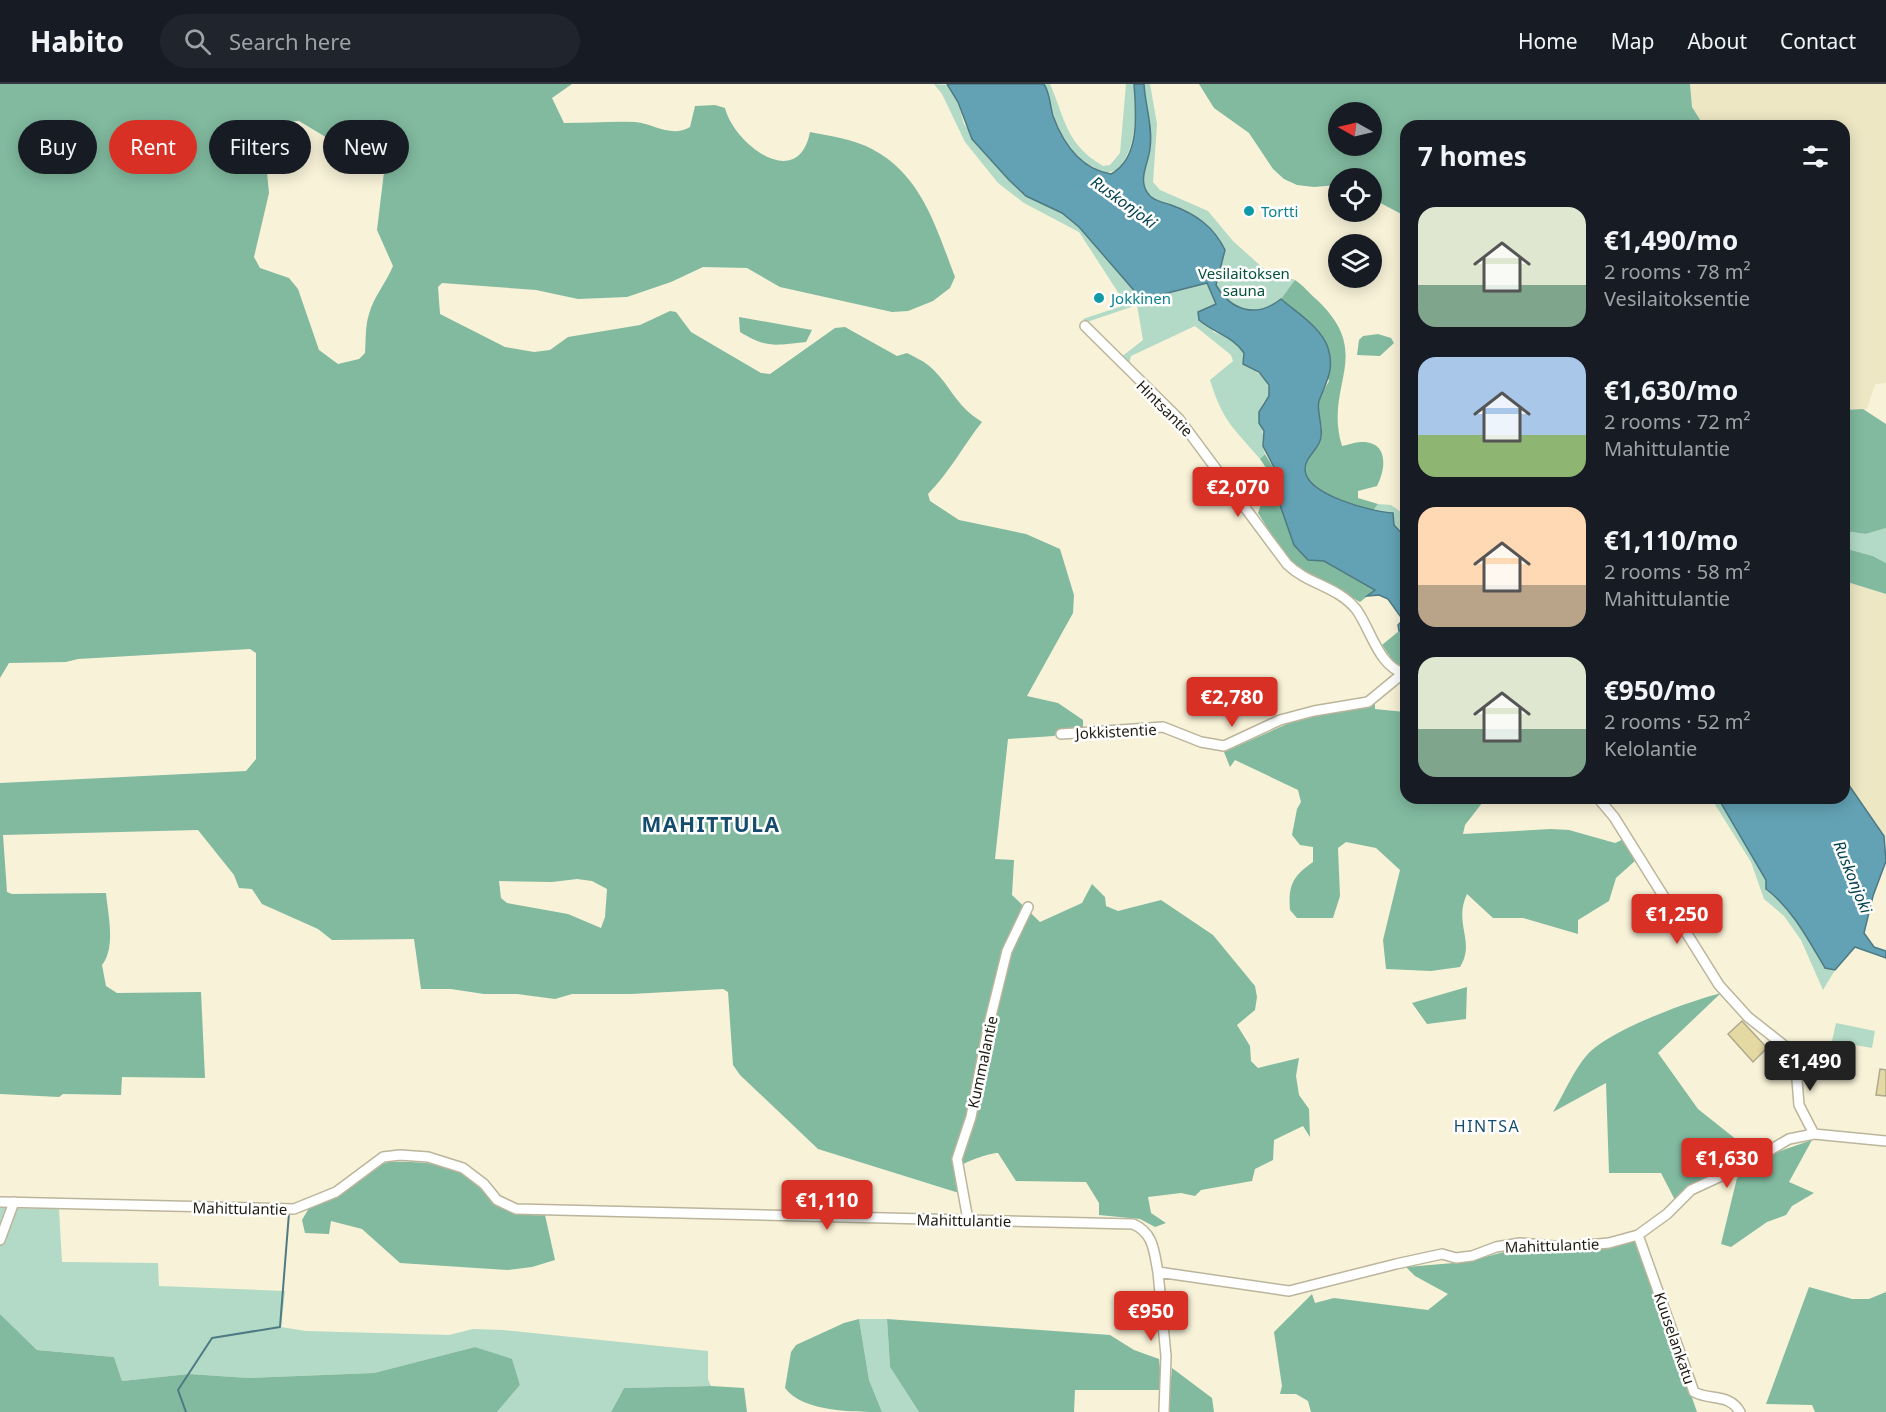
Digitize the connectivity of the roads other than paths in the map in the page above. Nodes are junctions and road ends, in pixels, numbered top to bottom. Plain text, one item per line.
1 (1085, 326) dead end
2 (1400, 671) edge
3 (1400, 677) edge
4 (1061, 734) dead end
5 (1603, 804) edge
6 (1028, 907) dead end
7 (1814, 1134) junction
8 (1886, 1141) edge
9 (0, 1202) edge
10 (14, 1202) junction
11 (968, 1220) junction
12 (1638, 1235) junction
13 (0, 1240) edge
14 (1158, 1272) junction
15 (1164, 1412) edge
16 (1740, 1412) edge

1 - 2 street, Hintsantie
3 - 4 street, Jokkistentie
5 - 7 street
6 - 11 street, Kummalantie
7 - 8 street, Mahittulantie
7 - 12 street, Mahittulantie
9 - 10 street, Mahittulantie
10 - 11 street, Mahittulantie
10 - 13 street
11 - 14 street, Mahittulantie
12 - 14 street, Mahittulantie
12 - 16 street, Kuuselankatu
14 - 15 street

